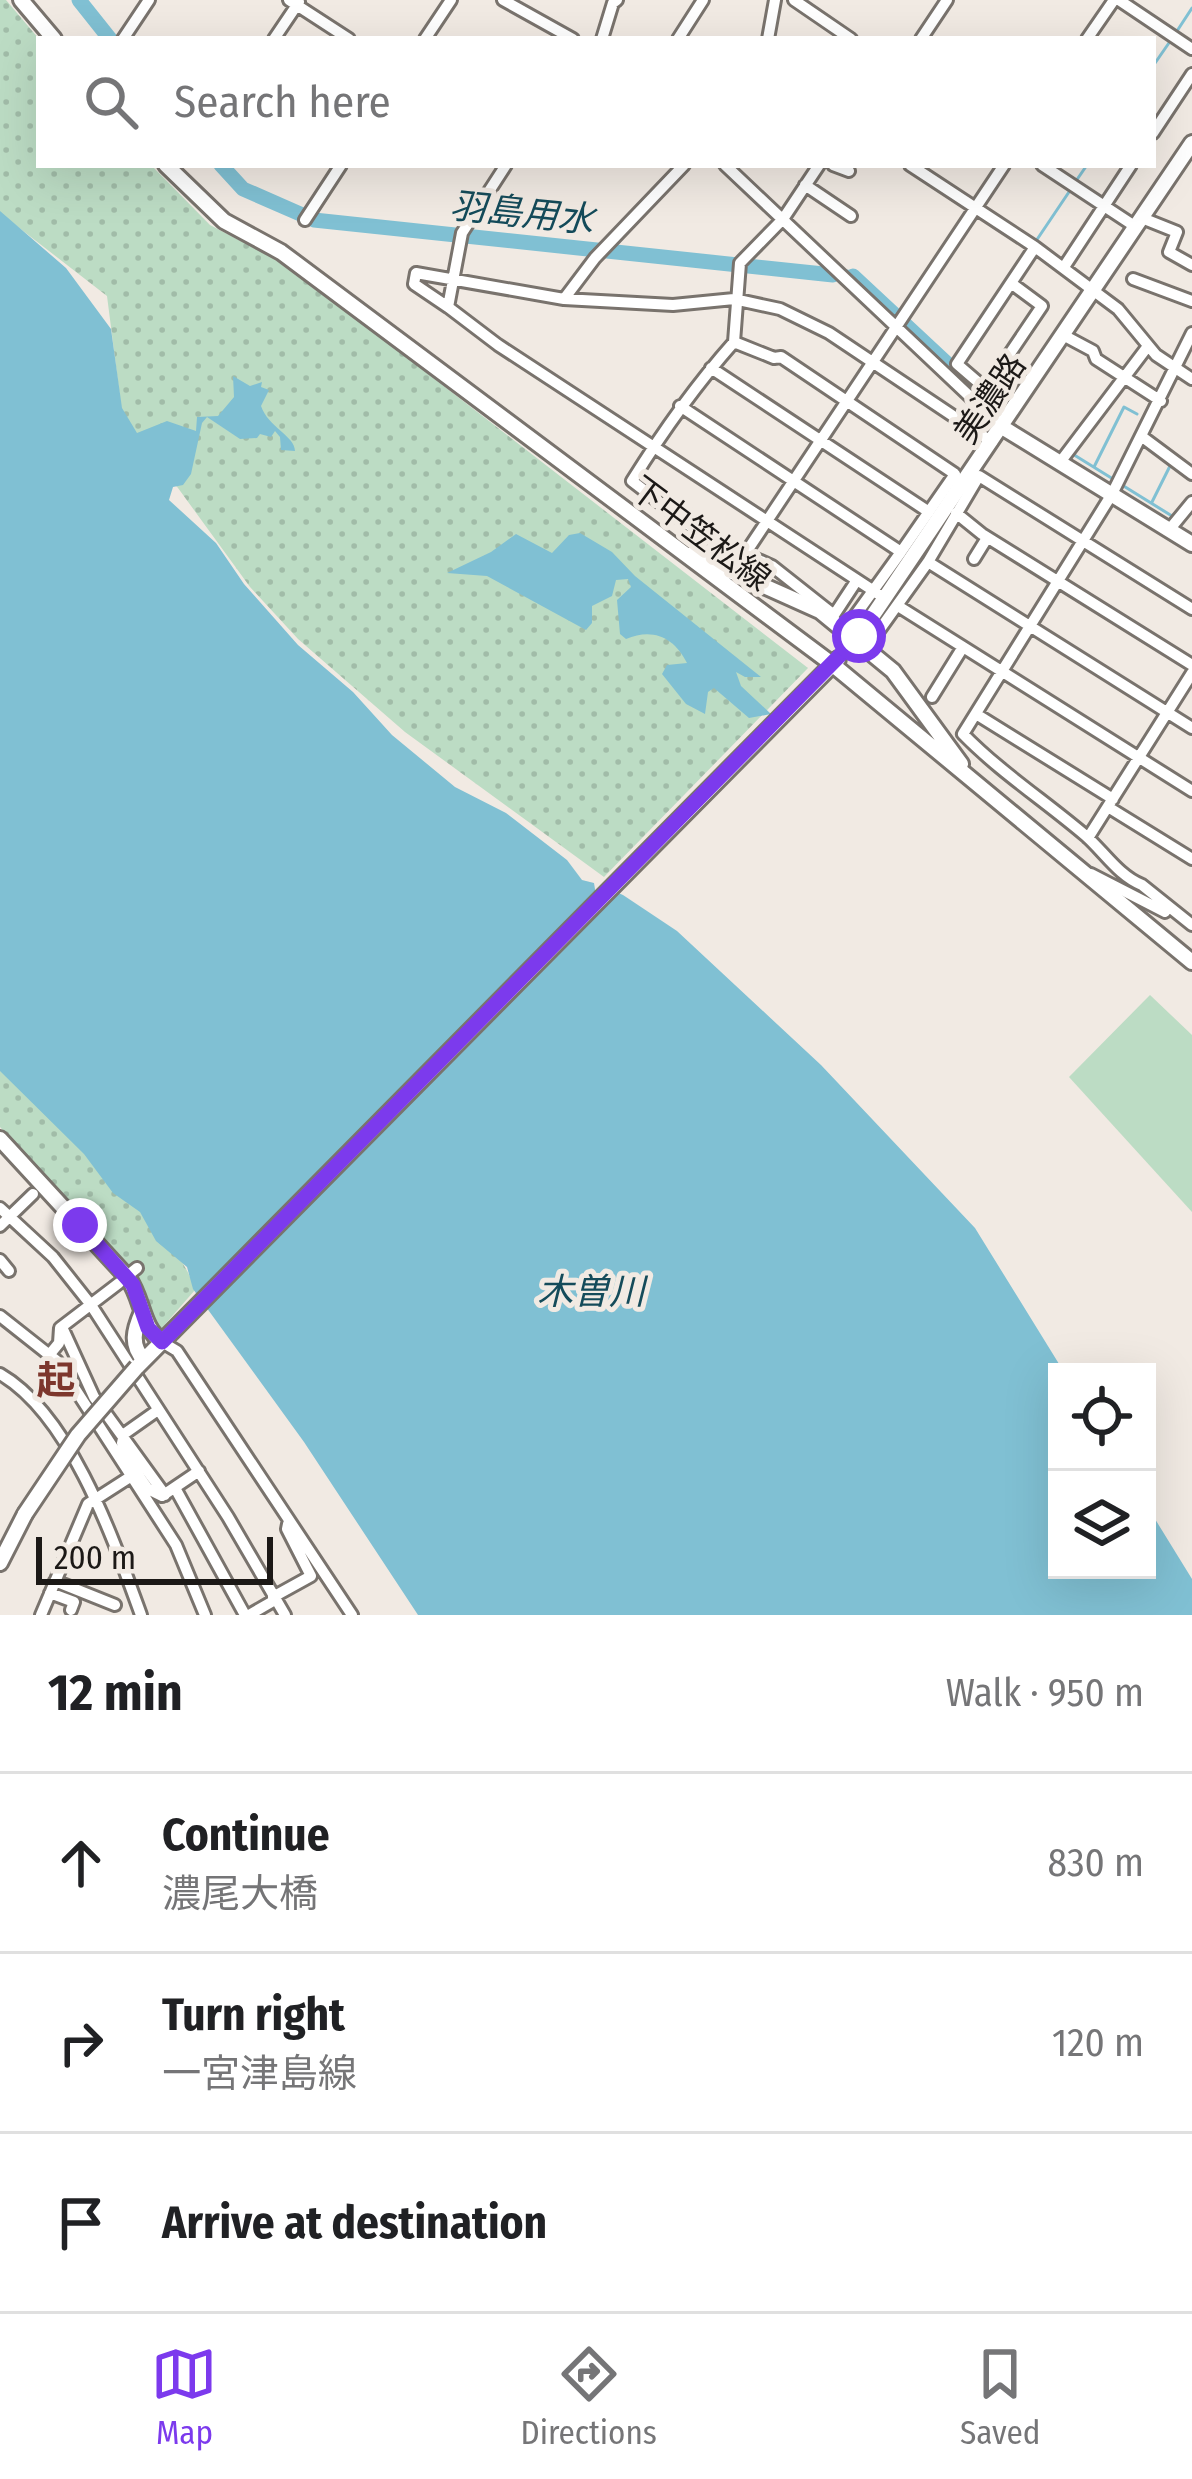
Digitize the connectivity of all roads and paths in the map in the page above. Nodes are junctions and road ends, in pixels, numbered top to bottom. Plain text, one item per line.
1 (21, 0) edge
2 (148, 0) edge
3 (451, 0) edge
4 (503, 0) edge
5 (617, 0) edge
6 (703, 0) edge
7 (775, 0) edge
8 (794, 0) edge
9 (947, 0) edge
10 (1116, 0) edge
11 (296, 2) edge
12 (812, 6) edge
13 (830, 32) edge
14 (51, 36) edge
15 (125, 36) edge
16 (276, 36) edge
17 (345, 36) edge
18 (427, 36) edge
19 (567, 36) edge
20 (603, 36) edge
21 (680, 36) edge
22 (769, 36) edge
23 (923, 36) edge
24 (1089, 36) edge
25 (1192, 49) edge
26 (1192, 74) edge
27 (1156, 128) edge
28 (1192, 143) edge
29 (169, 168) edge
30 (339, 168) edge
31 (504, 168) edge
32 (681, 168) edge
33 (728, 168) edge
34 (817, 168) edge
35 (841, 168) edge
36 (915, 168) edge
37 (1002, 168) edge
38 (1051, 168) edge
39 (1129, 168) edge
40 (849, 171) dead end
41 (805, 185) junction
42 (975, 206) junction
43 (1104, 206) junction
44 (308, 215) dead end
45 (851, 216) dead end
46 (783, 219) junction
47 (1139, 223) junction
48 (1035, 247) junction
49 (1192, 265) edge
50 (1064, 267) junction
51 (1133, 279) dead end
52 (452, 280) junction
53 (1011, 283) junction
54 (1092, 291) junction
55 (564, 299) junction
56 (734, 299) junction
57 (1192, 301) edge
58 (448, 308) junction
59 (899, 322) junction
60 (1192, 333) edge
61 (1063, 335) junction
62 (734, 342) junction
63 (1148, 346) junction
64 (872, 362) junction
65 (711, 368) junction
66 (1176, 368) junction
67 (1126, 378) junction
68 (1192, 379) edge
69 (981, 394) junction
70 (847, 401) junction
71 (1161, 401) junction
72 (680, 406) junction
73 (1002, 427) junction
74 (1141, 436) junction
75 (820, 439) junction
76 (992, 442) junction
77 (654, 446) junction
78 (1060, 461) junction
79 (1189, 466) edge
80 (976, 473) junction
81 (956, 474) junction
82 (792, 480) junction
83 (1112, 494) junction
84 (1192, 502) edge
85 (929, 512) junction
86 (956, 513) junction
87 (766, 520) junction
88 (1169, 530) junction
89 (987, 538) junction
90 (1083, 541) junction
91 (1192, 544) edge
92 (670, 545) junction
93 (901, 552) junction
94 (745, 554) junction
95 (974, 559) dead end
96 (928, 562) junction
97 (857, 580) junction
98 (1058, 582) junction
99 (877, 593) junction
100 (898, 606) junction
101 (1192, 608) edge
102 (1030, 627) junction
103 (856, 639) junction
104 (964, 647) junction
105 (1192, 669) edge
106 (827, 670) junction
107 (1002, 672) junction
108 (932, 697) dead end
109 (1167, 712) junction
110 (976, 714) junction
111 (1192, 728) edge
112 (1138, 758) junction
113 (984, 790) junction
114 (1192, 791) edge
115 (1110, 803) junction
116 (1088, 838) junction
117 (1192, 859) edge
118 (1076, 868) junction
119 (1192, 929) edge
120 (1192, 962) edge
121 (0, 1139) edge
122 (33, 1194) dead end
123 (3, 1217) edge
124 (119, 1283) dead end
125 (91, 1305) junction
126 (142, 1312) junction
127 (0, 1316) edge
128 (62, 1327) junction
129 (166, 1338) junction
130 (50, 1354) junction
131 (141, 1364) junction
132 (0, 1373) edge
133 (65, 1375) junction
134 (84, 1376) junction
135 (158, 1410) junction
136 (123, 1437) junction
137 (199, 1471) junction
138 (132, 1473) junction
139 (170, 1491) junction
140 (94, 1497) junction
141 (289, 1520) junction
142 (0, 1563) edge
143 (52, 1587) junction
144 (274, 1598) junction
145 (115, 1605) dead end
146 (71, 1610) dead end
147 (41, 1615) edge
148 (141, 1615) edge
149 (206, 1615) edge
150 (247, 1615) edge
151 (285, 1615) edge
152 (352, 1615) edge

1 - 14 main road
2 - 15 street
3 - 18 street
4 - 19 street
5 - 20 street
6 - 21 street
7 - 22 street
8 - 12 street
9 - 23 street
10 - 24 street
10 - 25 street
11 - 16 street
11 - 17 street
12 - 13 street
26 - 27 street
28 - 47 main road, 美濃路
29 - 92 main road, 下中笠松線
30 - 44 street
31 - 52 street
32 - 55 street
33 - 46 street
34 - 41 street
35 - 40 street
36 - 42 street
37 - 42 street
38 - 43 street
39 - 43 street
41 - 45 street
41 - 46 street
42 - 48 street
42 - 59 street
43 - 47 street
43 - 50 street
46 - 56 street
46 - 59 street
47 - 49 street
47 - 54 main road, 美濃路
48 - 50 street
48 - 53 street
50 - 54 street
51 - 57 street
52 - 55 street
52 - 58 street
52 - 58 street
53 - 69 street
53 - 69 street
54 - 61 main road, 美濃路
54 - 63 street
55 - 56 street
56 - 62 street
56 - 64 street
58 - 77 street
59 - 64 street
59 - 69 street
60 - 66 street
61 - 67 street
61 - 73 main road, 美濃路
62 - 65 street
62 - 70 street
63 - 66 street
63 - 67 street
64 - 70 street
64 - 76 street
65 - 72 street
65 - 75 street
66 - 68 street
66 - 71 street
67 - 71 street
67 - 78 street
69 - 73 street
70 - 75 street
70 - 81 street
71 - 74 street
72 - 77 street
72 - 82 street
73 - 76 main road, 美濃路
73 - 78 main road
74 - 79 street
74 - 83 street
75 - 82 street
75 - 85 street
76 - 80 main road, 美濃路
77 - 87 street
77 - 94 street
78 - 83 main road
80 - 81 street
80 - 86 street
80 - 90 street
80 - 103 main road, 美濃路
81 - 85 street
82 - 87 street
82 - 93 street
83 - 88 main road
83 - 90 street
84 - 88 street
85 - 93 street
86 - 89 street
86 - 96 street
87 - 94 street
87 - 97 street
88 - 91 main road
89 - 95 street
89 - 98 street
90 - 98 street
90 - 101 street
92 - 103 main road
92 - 106 main road, 下中笠松線
93 - 99 street
94 - 97 street
96 - 100 street
96 - 102 street
97 - 99 street
98 - 102 street
98 - 105 street
99 - 103 street
100 - 103 street
100 - 104 street
102 - 107 street
102 - 109 street
103 - 106 main road, 美濃路, bridge
103 - 113 main road
104 - 107 street
104 - 108 street
105 - 109 street
106 - 113 main road, 下中笠松線
106 - 129 main road, 美濃路
107 - 110 street
107 - 112 street
109 - 111 street
109 - 112 street
110 - 115 street
110 - 116 street
112 - 114 street
112 - 115 street
113 - 118 main road, 下中笠松線
115 - 116 street
115 - 117 street
116 - 119 street
118 - 119 street
118 - 120 main road, 下中笠松線
121 - 126 main road
122 - 123 street
123 - 125 street
124 - 125 street
125 - 128 street
125 - 135 street
126 - 129 main road
126 - 131 main road
127 - 130 street
128 - 130 street
128 - 134 street
129 - 131 main road, 美濃路
129 - 141 street
130 - 133 street
131 - 142 main road, 美濃路, bridge
132 - 140 street
133 - 134 street
133 - 138 street
134 - 136 street
135 - 136 street
135 - 137 street
136 - 138 street
136 - 139 street
137 - 139 street
137 - 144 street
138 - 139 street
138 - 140 street
138 - 149 street
139 - 150 street
140 - 143 street
140 - 148 street
141 - 144 street
141 - 152 street
143 - 145 street
143 - 146 street
143 - 147 street
144 - 150 street
144 - 151 street

